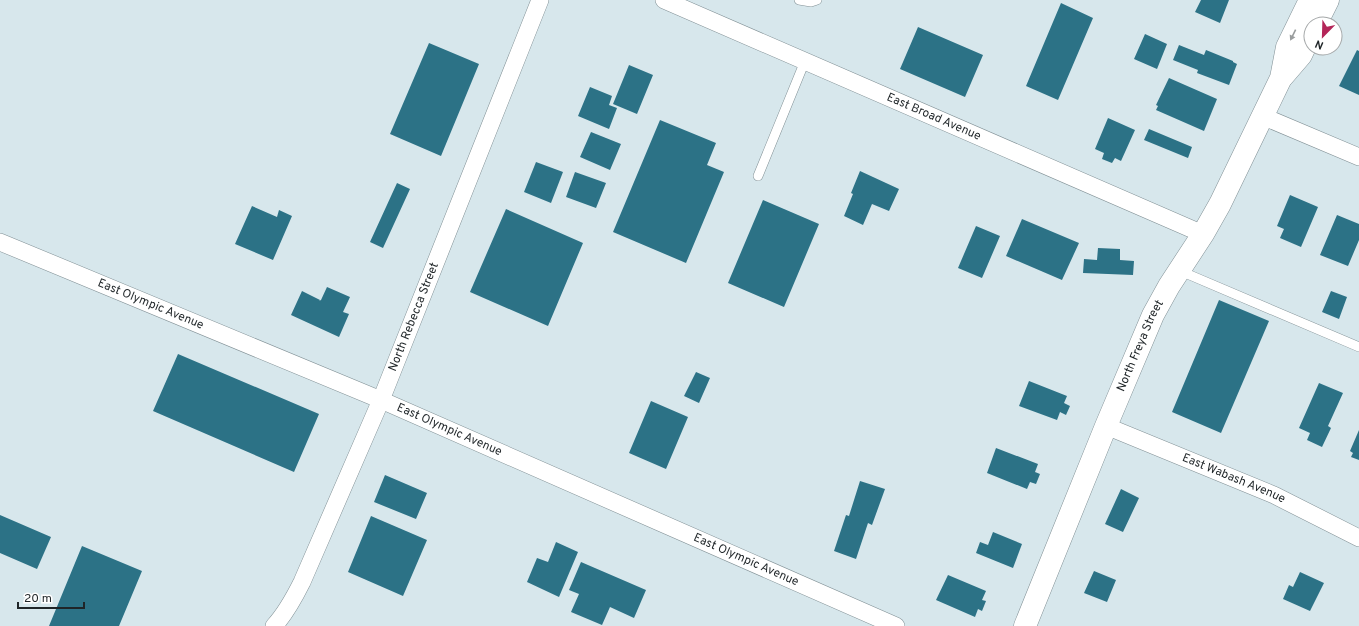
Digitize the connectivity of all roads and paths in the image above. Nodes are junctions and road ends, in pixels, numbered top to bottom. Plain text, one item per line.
1 (540, 0) edge
2 (664, 0) edge
3 (799, 0) edge
4 (817, 0) edge
5 (1310, 0) edge
6 (1328, 0) edge
7 (1320, 16) edge
8 (1303, 51) edge
9 (805, 61) junction
10 (1281, 78) junction
11 (1262, 116) junction
12 (1359, 158) edge
13 (758, 176) dead end
14 (1203, 234) junction
15 (0, 242) edge
16 (1178, 270) junction
17 (1359, 347) edge
18 (381, 400) junction
19 (1106, 426) junction
20 (1359, 538) edge
21 (274, 626) edge
22 (896, 626) edge
23 (1025, 626) edge

1 - 18 street, North Rebecca Street
2 - 9 street, East Broad Avenue
3 - 4 lane
5 -> 10 street, North Freya Street
6 - 7 street
8 - 10 street, North Freya Street
9 - 13 lane
9 - 14 street, East Broad Avenue
10 - 11 street, North Freya Street
11 - 12 street
11 - 14 street, North Freya Street
14 - 16 street, North Freya Street
15 - 18 street, East Olympic Avenue
16 - 17 lane
16 - 19 street, North Freya Street
18 - 21 street, North Rebecca Street
18 - 22 street, East Olympic Avenue
19 - 20 street, East Wabash Avenue
19 - 23 street, North Freya Street

